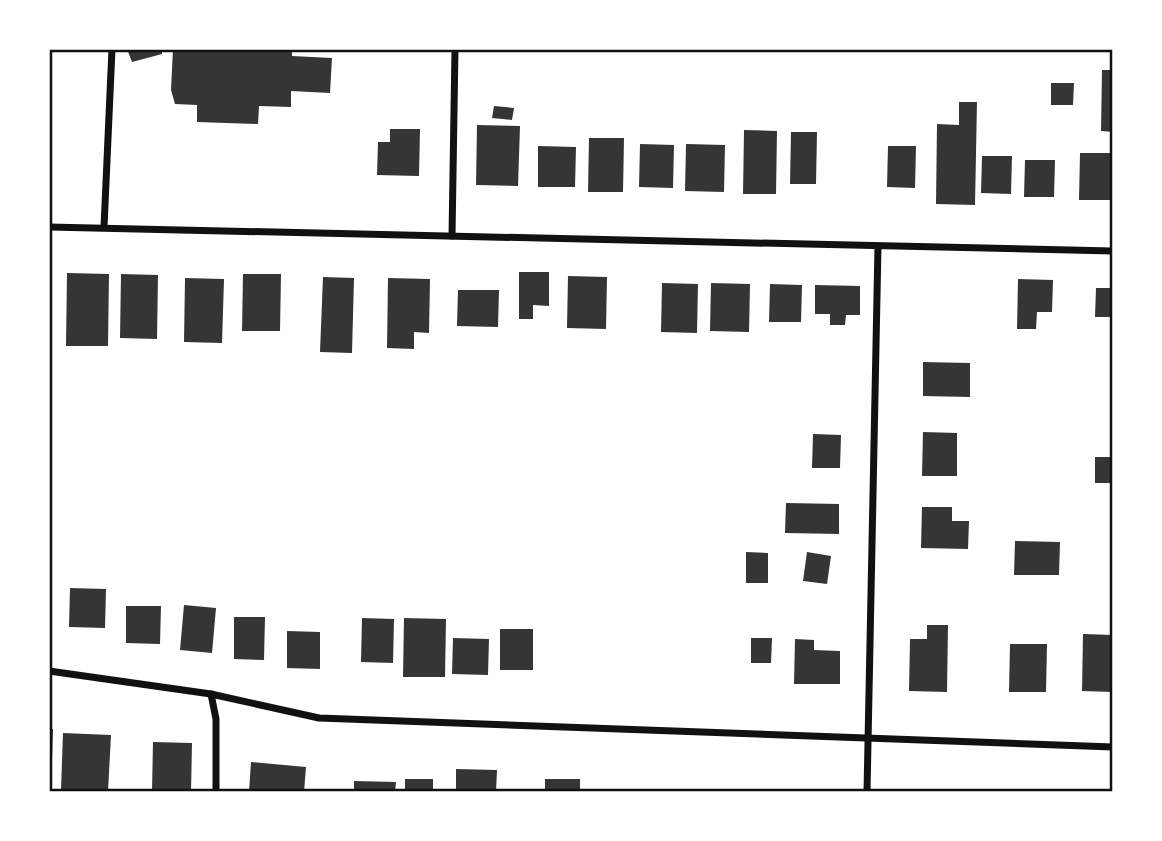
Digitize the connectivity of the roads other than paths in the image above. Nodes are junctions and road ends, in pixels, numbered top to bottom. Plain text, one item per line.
1 (112, 49) edge
2 (455, 49) edge
3 (49, 226) edge
4 (104, 227) junction
5 (452, 236) junction
6 (878, 246) junction
7 (1113, 251) edge
8 (49, 671) edge
9 (211, 694) junction
10 (869, 739) junction
11 (1113, 747) edge
12 (216, 792) edge
13 (867, 792) edge

1 - 4 street
2 - 5 street
3 - 4 street
4 - 5 street
5 - 6 street
6 - 7 street
6 - 10 street
8 - 9 street
9 - 10 street
9 - 12 street
10 - 11 street
10 - 13 street

